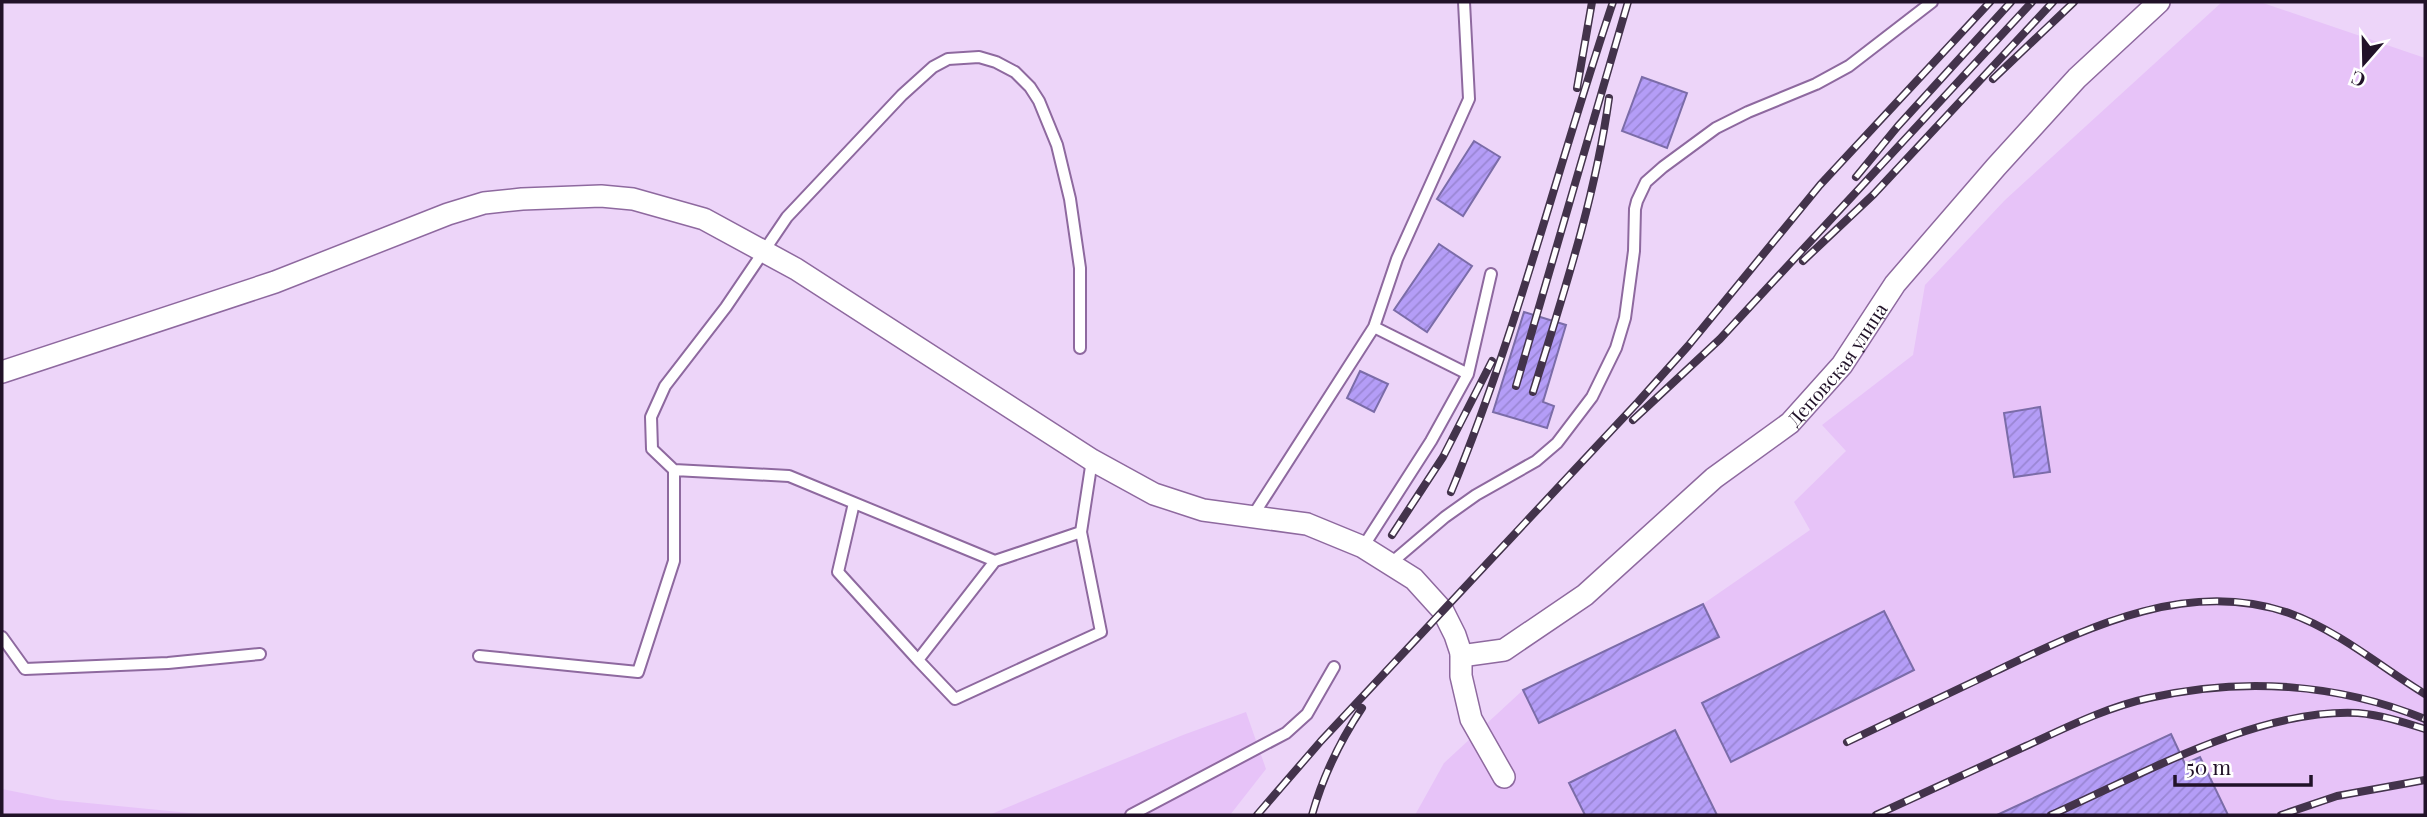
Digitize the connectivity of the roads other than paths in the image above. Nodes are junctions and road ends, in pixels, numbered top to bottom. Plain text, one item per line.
1 (1464, 2) edge
2 (1932, 2) edge
3 (2159, 2) edge
4 (765, 250) junction
5 (1492, 274) dead end
6 (1374, 327) junction
7 (1080, 348) dead end
8 (2, 372) edge
9 (1468, 374) junction
10 (1092, 460) junction
11 (674, 470) junction
12 (854, 503) junction
13 (1252, 517) junction
14 (1081, 532) junction
15 (1363, 547) junction
16 (995, 561) junction
17 (1391, 564) junction
18 (2, 637) edge
19 (1461, 653) junction
20 (260, 654) dead end
21 (478, 656) dead end
22 (918, 660) junction
23 (1334, 667) dead end
24 (1504, 776) dead end
25 (1131, 815) edge

1 - 6 lane
2 - 17 lane
3 - 19 street, Деповская улица
4 - 7 lane
4 - 8 street
4 - 10 street
4 - 11 lane
5 - 9 lane
6 - 9 lane
6 - 13 lane
9 - 15 lane
10 - 13 street
10 - 14 lane
11 - 12 lane
11 - 21 lane
12 - 16 lane
12 - 22 lane
13 - 15 street
14 - 16 lane
14 - 22 lane
15 - 17 street
16 - 22 lane
17 - 19 street
18 - 20 lane
19 - 24 street
23 - 25 lane

